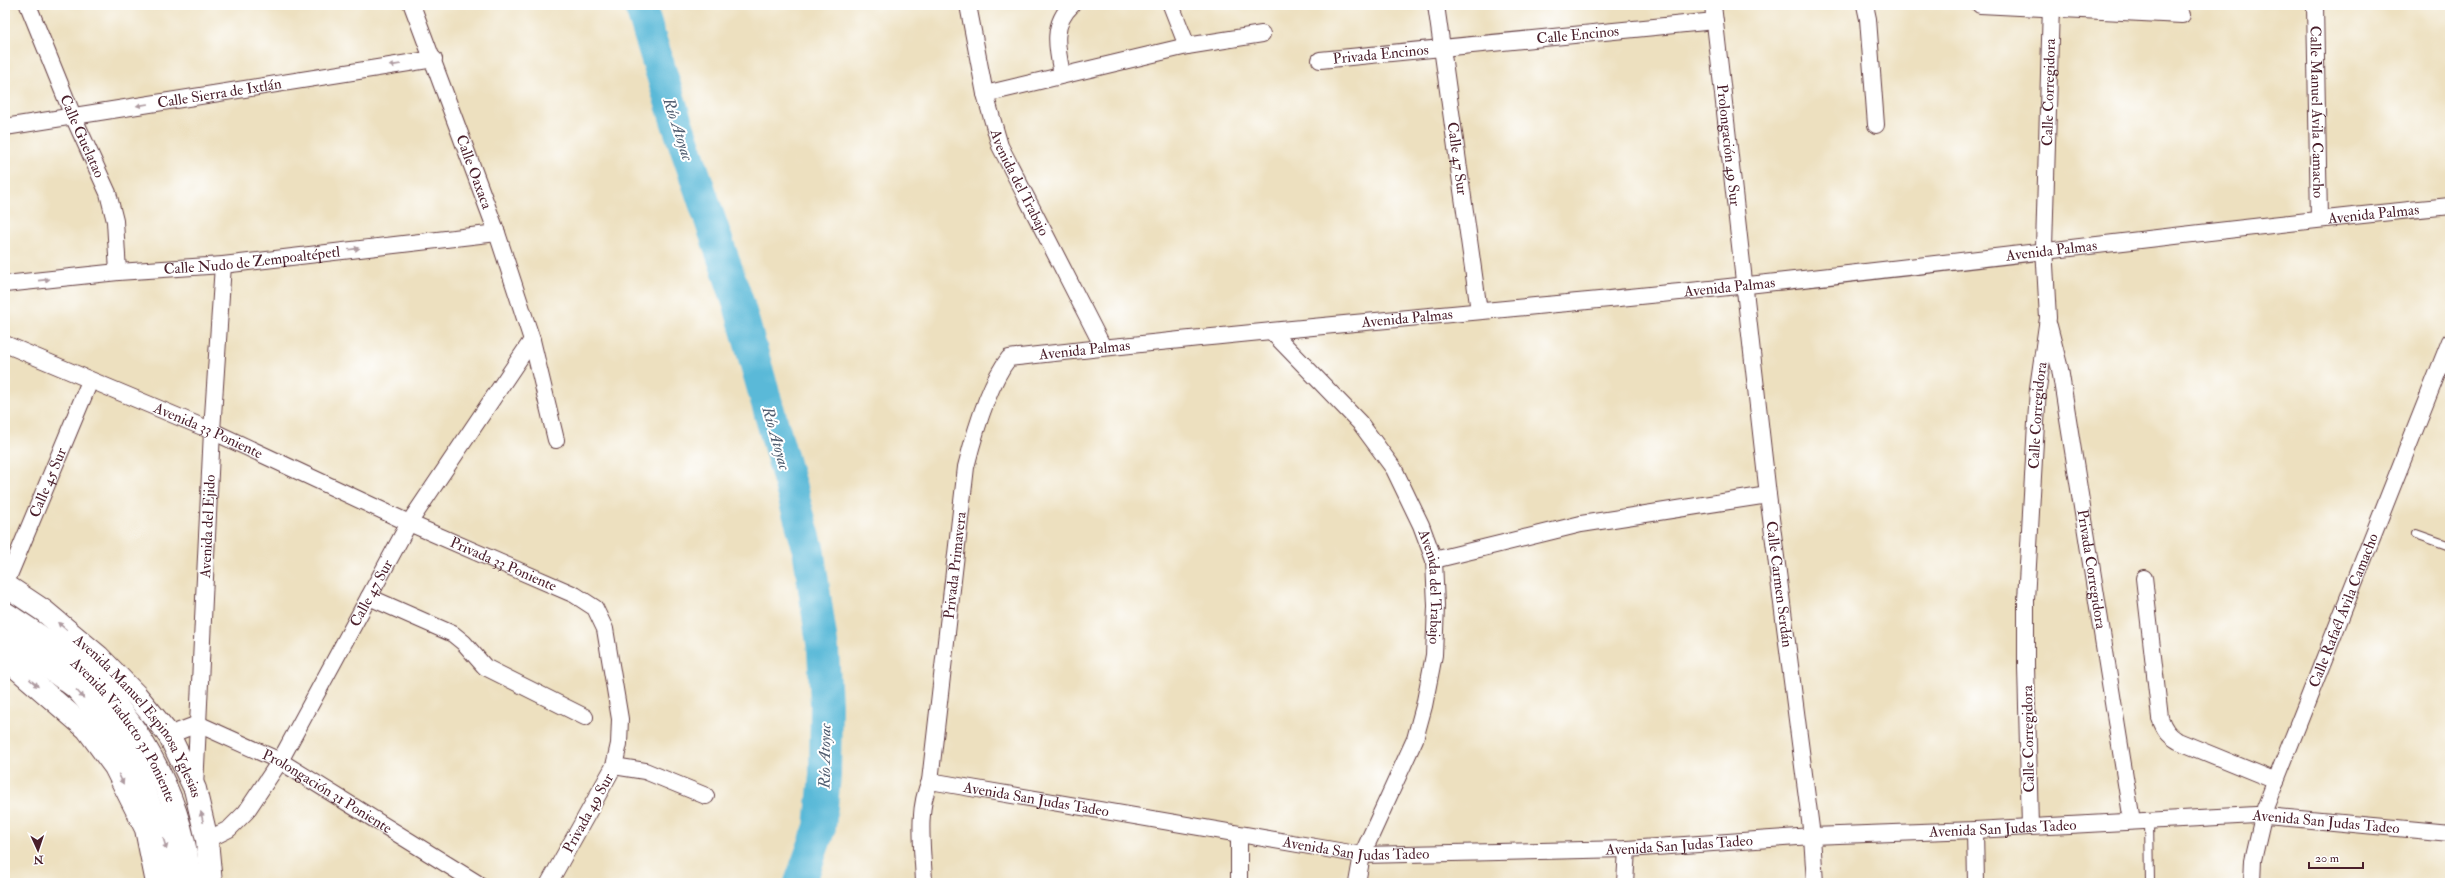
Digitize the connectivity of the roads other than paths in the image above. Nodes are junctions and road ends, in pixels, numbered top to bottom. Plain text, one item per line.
1 (28, 5) edge
2 (412, 5) edge
3 (968, 5) edge
4 (1072, 5) edge
5 (1171, 5) edge
6 (1436, 5) edge
7 (1713, 5) edge
8 (1865, 5) edge
9 (1980, 5) edge
10 (2315, 5) edge
11 (2051, 6) edge
12 (2182, 15) dead end
13 (1715, 21) junction
14 (1262, 34) dead end
15 (1186, 46) junction
16 (1442, 49) junction
17 (434, 59) junction
18 (1320, 60) dead end
19 (1062, 74) junction
20 (985, 94) junction
21 (73, 116) junction
22 (1876, 125) dead end
23 (5, 127) edge
24 (2450, 206) edge
25 (2320, 219) junction
26 (497, 233) junction
27 (2044, 253) junction
28 (223, 265) junction
29 (118, 272) junction
30 (5, 284) edge
31 (1745, 285) junction
32 (1479, 311) junction
33 (2048, 318) junction
34 (1271, 330) junction
35 (532, 340) junction
36 (2450, 341) edge
37 (5, 344) edge
38 (1103, 347) junction
39 (1009, 358) joint
40 (90, 381) junction
41 (212, 431) junction
42 (556, 440) dead end
43 (1768, 495) junction
44 (409, 524) junction
45 (2416, 534) dead end
46 (2450, 546) edge
47 (1434, 560) junction
48 (2144, 578) dead end
49 (5, 585) edge
50 (369, 597) junction
51 (5, 613) edge
52 (5, 636) edge
53 (5, 658) edge
54 (585, 717) dead end
55 (198, 724) junction
56 (170, 735) junction
57 (280, 761) junction
58 (614, 766) junction
59 (2276, 781) junction
60 (195, 788) junction
61 (927, 788) junction
62 (156, 789) junction
63 (706, 796) dead end
64 (2263, 814) junction
65 (2149, 820) junction
66 (2132, 821) junction
67 (2030, 827) junction
68 (1975, 830) junction
69 (2450, 833) edge
70 (1239, 836) junction
71 (1812, 836) junction
72 (208, 840) junction
73 (1627, 849) junction
74 (1362, 855) junction
75 (157, 883) edge
76 (170, 883) edge
77 (190, 883) edge
78 (211, 883) edge
79 (477, 883) edge
80 (550, 883) edge
81 (924, 883) edge
82 (1239, 883) edge
83 (1358, 883) edge
84 (1625, 883) edge
85 (1816, 883) edge
86 (1976, 883) edge
87 (2150, 883) edge
88 (2252, 883) edge

1 - 21 street, Calle Guelatao
2 - 17 street, Calle Oaxaca
3 - 20 street, Avenida del Trabajo
4 - 19 street
5 - 15 street
6 - 16 street, Calle 47 Sur
7 - 13 street, Prolongación 49 Sur
8 - 22 street
9 - 11 street
10 - 25 street, Calle Manuel Ávila Camacho
11 - 12 street
11 - 27 street, Calle Corregidora
13 - 16 street, Calle Encinos
13 - 31 street, Prolongación 49 Sur
14 - 15 street
15 - 19 street
16 - 18 street, Privada Encinos
16 - 32 street, Calle 47 Sur
17 -> 21 street, Calle Sierra de Ixtlán
17 - 26 street, Calle Oaxaca
19 - 20 street
20 - 38 street, Avenida del Trabajo
21 - 23 street, Calle Sierra de Ixtlán
21 - 29 street, Calle Guelatao
24 - 25 street, Avenida Palmas
25 - 27 street, Avenida Palmas
28 -> 26 street, Calle Nudo de Zempoaltépetl
26 - 35 street, Calle Oaxaca
27 - 31 street, Avenida Palmas
27 - 33 street, Calle Corregidora
28 - 29 street, Calle Nudo de Zempoaltépetl
28 - 41 street, Avenida del Ejido
30 -> 29 street, Calle Nudo de Zempoaltépetl
31 - 32 street, Avenida Palmas
31 - 43 street, Calle Carmen Serdán
32 - 34 street, Avenida Palmas
33 - 66 street, Privada Corregidora
33 - 67 street, Calle Corregidora
34 - 38 street, Avenida Palmas
34 - 47 street, Avenida del Trabajo
35 - 42 street, Calle Oaxaca
35 - 44 street, Calle 47 Sur
36 - 59 street, Calle Rafaél Ávila Camacho
37 - 40 street, Avenida 33 Poniente
38 - 39 street, Avenida Palmas
39 - 61 street, Privada Primavera
40 - 41 street, Avenida 33 Poniente
40 - 49 street, Calle 45 Sur
41 - 44 street, Avenida 33 Poniente
41 - 55 street, Avenida del Ejido
43 - 47 street
43 - 71 street, Calle Carmen Serdán
44 - 50 street, Calle 47 Sur
44 - 58 street, Privada 33 Poniente
45 - 46 lane
47 - 74 street, Avenida del Trabajo
48 - 59 street
56 -> 49 main road, Avenida Manuel Espinosa Yglesias
50 - 54 street
50 - 57 street, Calle 47 Sur
51 - 62 main road, Avenida Viaducto 31 Poniente
52 -> 62 main road, Avenida Viaducto 31 Poniente
53 -> 75 main road
55 - 56 street
55 - 57 street, Prolongación 31 Poniente
55 - 60 street, Avenida del Ejido
56 - 60 main road, Avenida Manuel Espinosa Yglesias
57 - 72 street, Calle 47 Sur
57 - 79 street, Prolongación 31 Poniente
58 - 63 street, Privada 49 Sur
58 - 80 street, Privada 49 Sur
59 - 64 street, Calle Rafaél Ávila Camacho
72 -> 60 main road, Avenida Manuel Espinosa Yglesias
61 - 70 street, Avenida San Judas Tadeo
61 - 81 street, Privada Primavera
62 -> 76 main road, Avenida Viaducto 31 Poniente
62 - 77 main road, Avenida Viaducto 31 Poniente
64 - 65 street, Avenida San Judas Tadeo
64 - 69 street, Avenida San Judas Tadeo
64 - 88 street, Calle Rafaél Ávila Camacho
65 - 66 street, Avenida San Judas Tadeo
65 - 87 lane
66 - 67 street, Avenida San Judas Tadeo
67 - 68 street, Avenida San Judas Tadeo
68 - 71 street, Avenida San Judas Tadeo
68 - 86 street
70 - 74 street, Avenida San Judas Tadeo
70 - 82 street
71 - 73 street, Avenida San Judas Tadeo
71 - 85 street, Calle Carmen Serdán
72 - 78 main road, Avenida Manuel Espinosa Yglesias
73 - 74 street, Avenida San Judas Tadeo
73 - 84 street
74 - 83 street, Avenida del Trabajo

